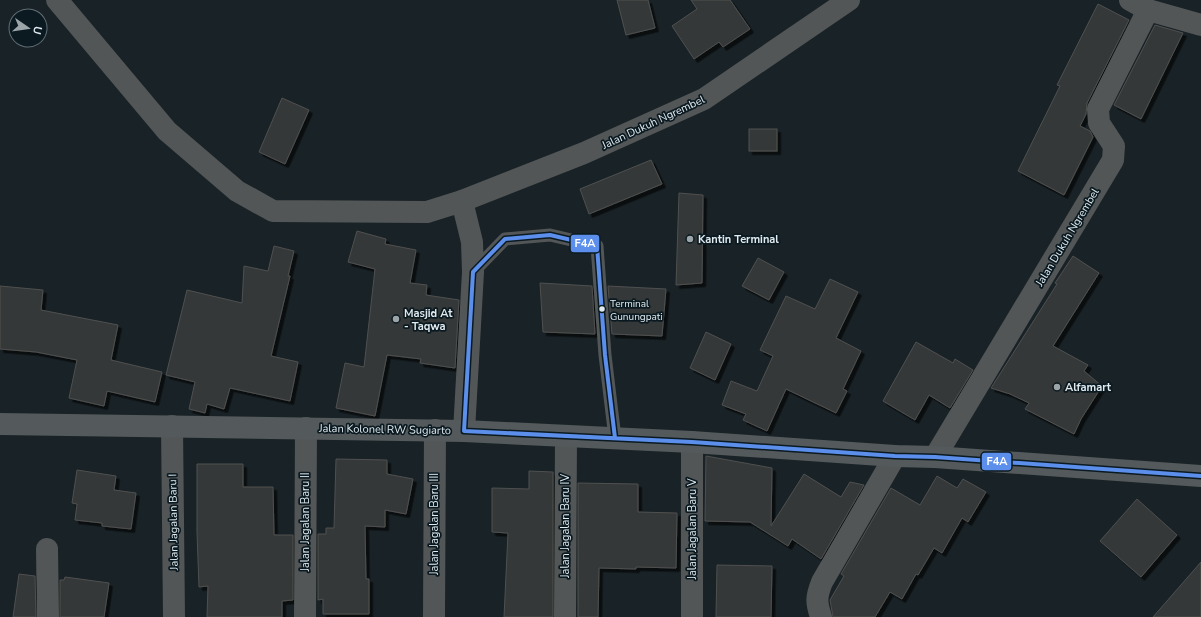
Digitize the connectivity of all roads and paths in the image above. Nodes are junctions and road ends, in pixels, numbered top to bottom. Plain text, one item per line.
1 (57, 0) edge
2 (849, 0) edge
3 (1139, 5) edge
4 (1201, 25) edge
5 (462, 201) junction
6 (473, 272) junction
7 (0, 424) edge
8 (172, 426) junction
9 (306, 428) junction
10 (435, 430) junction
11 (464, 431) junction
12 (566, 436) junction
13 (615, 438) junction
14 (692, 442) junction
15 (895, 456) junction
16 (935, 457) junction
17 (1201, 476) edge
18 (47, 549) dead end
19 (48, 617) edge
20 (174, 617) edge
21 (305, 617) edge
22 (434, 617) edge
23 (565, 617) edge
24 (692, 617) edge
25 (821, 617) edge

1 - 5 street, Jalan Dukuh Ngrembel
2 - 5 street, Jalan Dukuh Ngrembel
3 - 4 street, Jalan Dukuh Ngrembel
3 - 16 street, Jalan Dukuh Ngrembel
5 - 6 street
6 - 11 street
6 - 13 lane
7 - 8 main road, Jalan Kolonel RW Sugiarto
8 - 9 main road, Jalan Kolonel RW Sugiarto
8 - 20 street, Jalan Jagalan Baru I
9 - 10 main road, Jalan Kolonel RW Sugiarto
9 - 21 street, Jalan Jagalan Baru II
10 - 11 main road, Jalan Kolonel RW Sugiarto
10 - 22 street, Jalan Jagalan Baru III
11 - 12 main road, Jalan Kolonel RW Sugiarto
12 - 13 main road, Jalan Kolonel RW Sugiarto
12 - 23 street, Jalan Jagalan Baru IV
13 - 14 main road, Jalan Kolonel RW Sugiarto
14 - 15 main road, Jalan Kolonel RW Sugiarto
14 - 24 street, Jalan Jagalan Baru V
15 - 16 main road, Jalan Kolonel RW Sugiarto
15 - 25 street
16 - 17 main road, Jalan Kolonel RW Sugiarto
18 - 19 street

